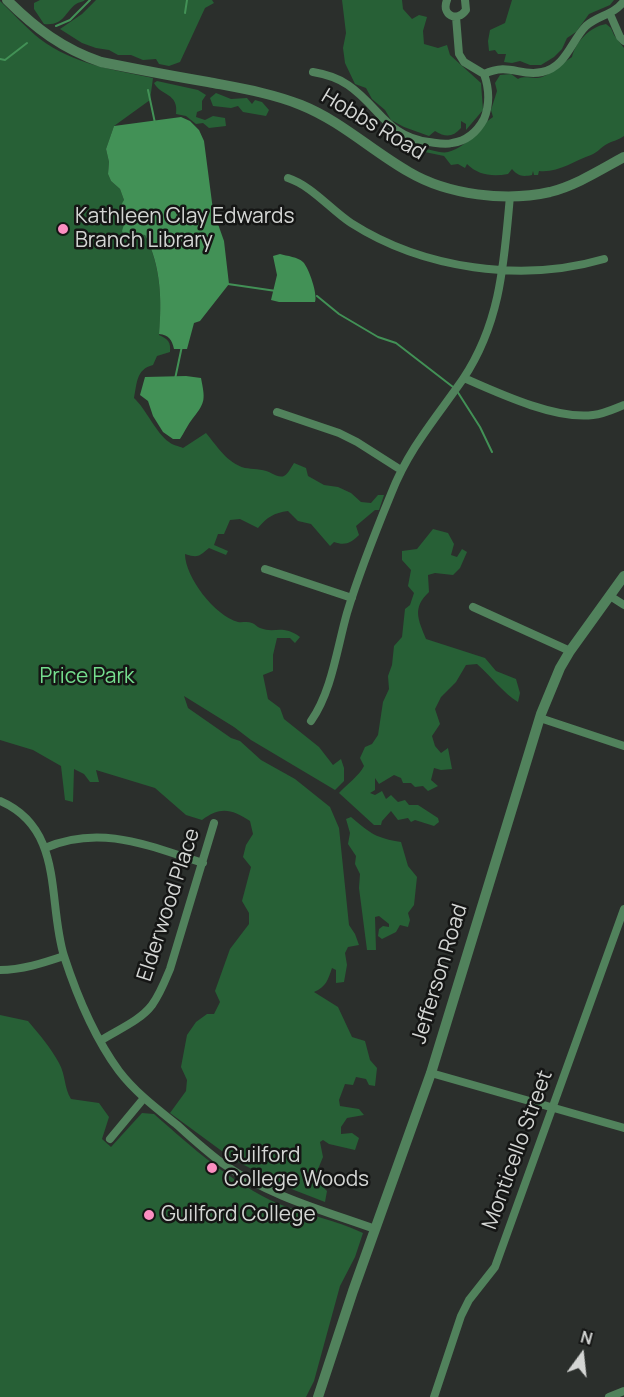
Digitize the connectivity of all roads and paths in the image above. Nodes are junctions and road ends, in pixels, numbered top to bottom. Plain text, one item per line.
1 (7, 0) edge
2 (447, 0) edge
3 (465, 0) edge
4 (624, 1) edge
5 (610, 14) junction
6 (456, 17) junction
7 (624, 41) edge
8 (314, 72) dead end
9 (484, 74) junction
10 (624, 157) edge
11 (288, 178) dead end
12 (510, 196) junction
13 (604, 259) dead end
14 (504, 269) junction
15 (464, 378) junction
16 (624, 405) edge
17 (277, 412) dead end
18 (401, 470) junction
19 (265, 569) dead end
20 (624, 576) edge
21 (610, 596) junction
22 (352, 598) junction
23 (624, 605) edge
24 (473, 607) dead end
25 (570, 651) junction
26 (540, 718) junction
27 (311, 721) dead end
28 (624, 746) edge
29 (0, 801) edge
30 (214, 823) dead end
31 (45, 848) junction
32 (203, 863) junction
33 (624, 909) edge
34 (64, 956) junction
35 (0, 970) edge
36 (100, 1041) junction
37 (431, 1073) junction
38 (144, 1098) junction
39 (553, 1108) junction
40 (624, 1128) edge
41 (110, 1139) dead end
42 (375, 1229) junction
43 (624, 1391) edge
44 (318, 1397) edge
45 (434, 1397) edge
46 (609, 1397) edge

1 - 12 street, Hobbs Road
2 - 6 street
3 - 6 street
4 - 5 street
5 - 7 street
5 - 9 street
6 - 9 street
8 - 9 street
10 - 12 street, Hobbs Road
11 - 14 street
12 - 14 street
13 - 14 street
14 - 15 street
15 - 16 street
15 - 18 street
17 - 18 street
18 - 22 street
19 - 22 street
20 - 21 street, Jefferson Road
21 - 23 street
21 - 25 street, Jefferson Road
22 - 27 street
24 - 25 street
25 - 26 street, Jefferson Road
26 - 28 street
26 - 37 street, Jefferson Road
29 - 31 street
30 - 32 street, Elderwood Place
31 - 32 street
31 - 34 street
32 - 36 street, Elderwood Place
33 - 39 street, Monticello Street
34 - 35 street
34 - 36 street
36 - 38 street
37 - 39 street
37 - 42 street, Jefferson Road
38 - 41 street
38 - 42 street
39 - 40 street
39 - 45 street, Monticello Street
42 - 44 street, Jefferson Road
43 - 46 street

